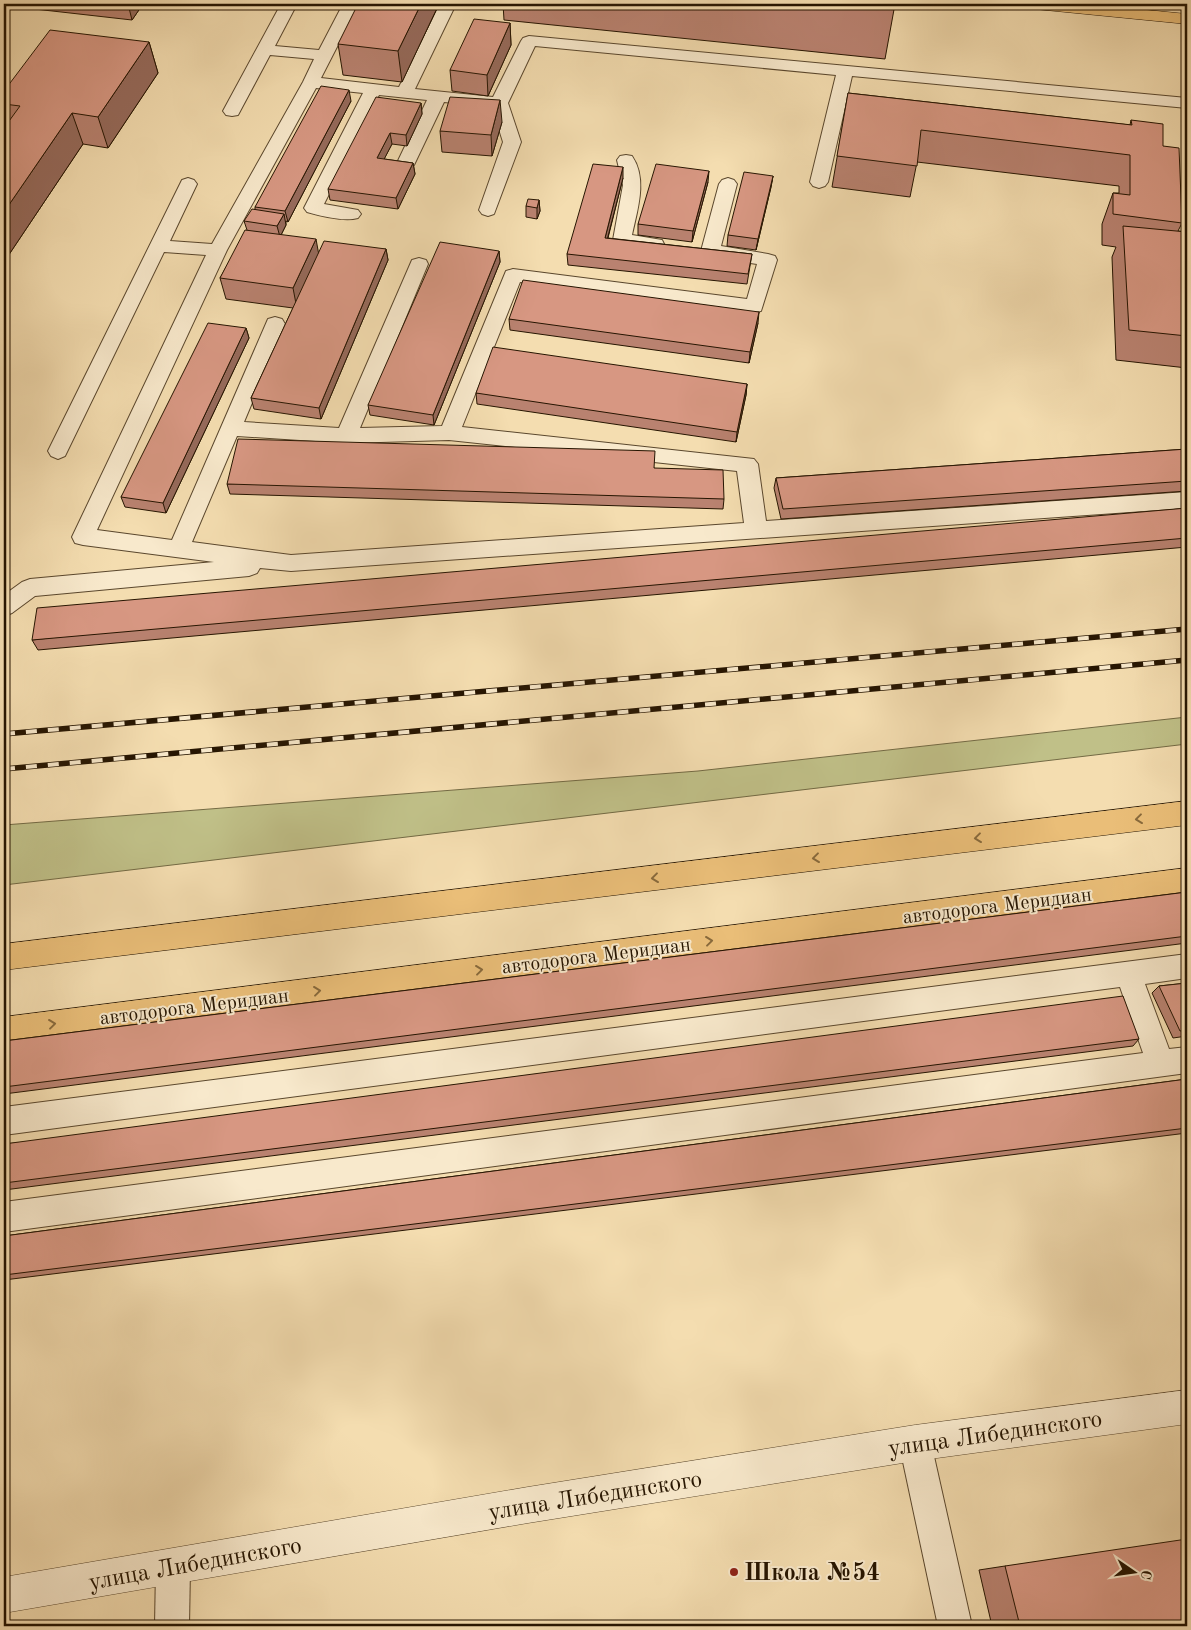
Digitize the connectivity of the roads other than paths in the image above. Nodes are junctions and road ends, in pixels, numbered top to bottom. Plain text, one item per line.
1 (289, 4) edge
2 (350, 4) edge
3 (448, 4) edge
4 (1035, 4) edge
5 (1187, 19) edge
6 (264, 50) junction
7 (325, 55) junction
8 (845, 71) junction
9 (312, 82) junction
10 (373, 89) junction
11 (405, 92) junction
12 (438, 96) junction
13 (499, 103) junction
14 (1187, 103) edge
15 (232, 112) dead end
16 (626, 160) dead end
17 (405, 165) edge
18 (819, 182) dead end
19 (188, 184) dead end
20 (728, 184) dead end
21 (488, 210) dead end
22 (352, 214) dead end
23 (158, 246) junction
24 (671, 246) edge
25 (691, 249) edge
26 (218, 250) junction
27 (710, 251) junction
28 (418, 264) dead end
29 (276, 324) dead end
30 (230, 428) junction
31 (449, 432) junction
32 (346, 436) junction
33 (58, 451) dead end
34 (1187, 500) edge
35 (756, 530) junction
36 (178, 548) junction
37 (292, 564) junction
38 (30, 588) junction
39 (4, 590) edge
40 (4, 607) edge
41 (1187, 813) edge
42 (1187, 880) edge
43 (4, 957) edge
44 (1187, 966) edge
45 (1128, 973) junction
46 (4, 1030) edge
47 (1174, 1062) edge
48 (4, 1120) edge
49 (4, 1217) edge
50 (1187, 1407) edge
51 (914, 1444) junction
52 (173, 1566) junction
53 (4, 1595) edge
54 (172, 1626) edge
55 (956, 1626) edge

1 - 6 lane
2 - 7 lane
3 - 11 lane
4 - 5 main road
6 - 7 lane
6 - 15 lane
7 - 9 lane
8 - 13 lane
8 - 14 lane
8 - 18 lane
9 - 10 lane
9 - 26 lane
10 - 11 lane
10 - 22 lane
11 - 12 lane
12 - 13 lane
12 - 17 lane
13 - 21 lane
16 - 24 lane
19 - 23 lane
20 - 27 lane
23 - 26 lane
23 - 33 lane
25 - 27 lane
26 - 36 lane
27 - 31 lane
28 - 32 lane
29 - 30 lane
30 - 32 lane
30 - 36 lane
31 - 32 lane
31 - 35 lane
34 - 35 lane
35 - 37 lane
36 - 37 lane
37 - 38 lane
38 - 39 lane
38 - 40 lane
41 -> 43 main road
46 -> 42 main road, автодорога Меридиан
44 - 45 lane
45 - 47 lane
45 - 48 lane
47 - 49 lane
50 - 51 street, улица Либединского
51 - 52 street, улица Либединского
51 - 55 lane
52 - 53 street, улица Либединского
52 - 54 lane

